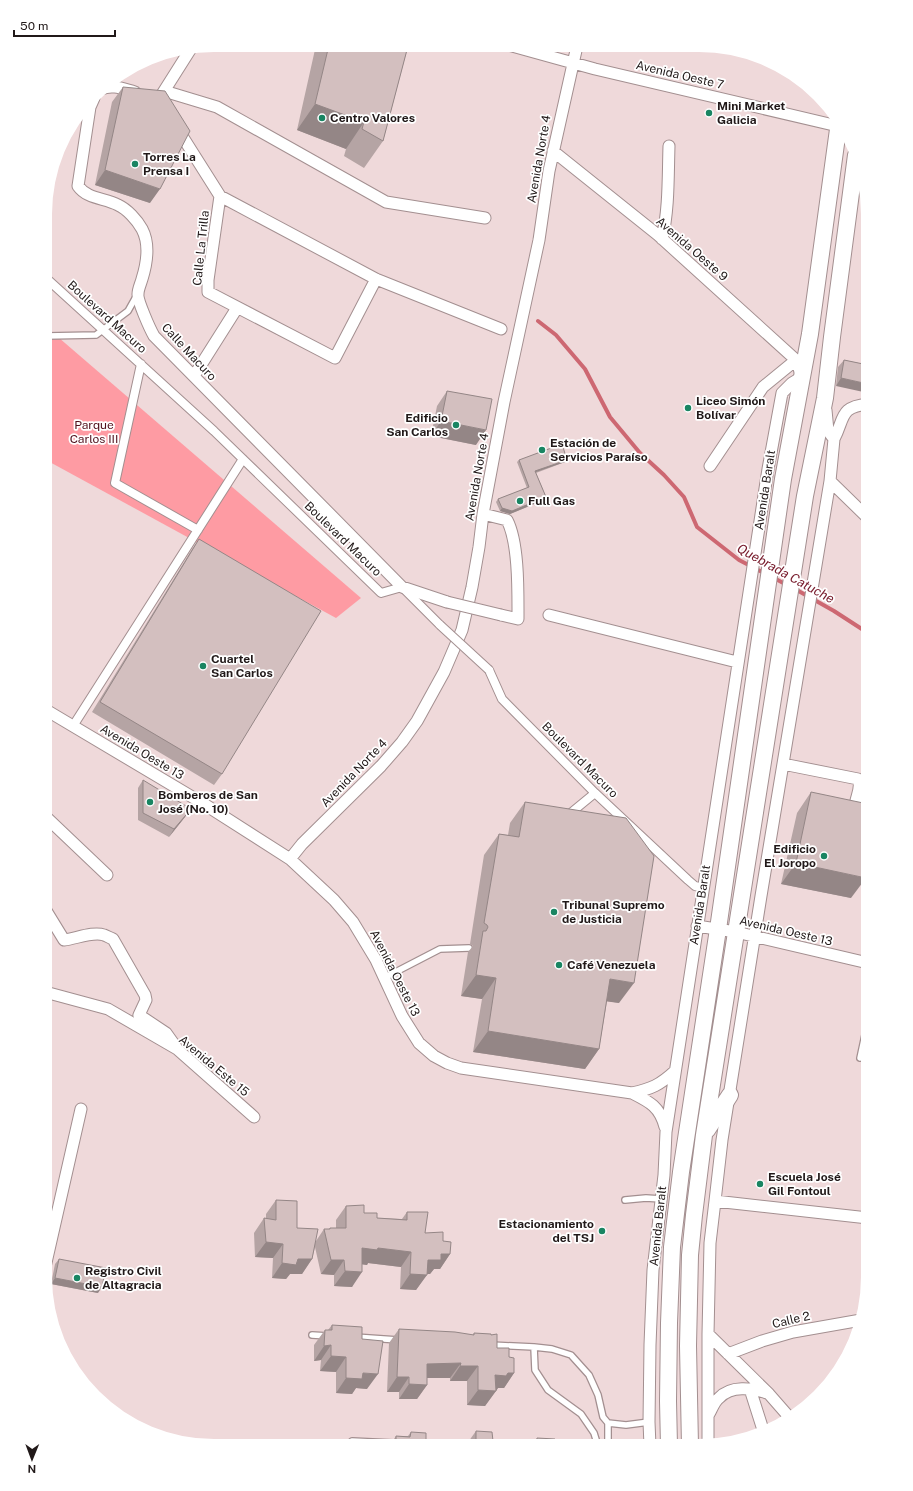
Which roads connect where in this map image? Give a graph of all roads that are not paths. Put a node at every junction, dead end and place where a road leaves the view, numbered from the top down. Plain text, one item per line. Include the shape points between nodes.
1 (534, 52) edge
2 (576, 52) edge
3 (187, 54) edge
4 (573, 63) junction
5 (113, 87) edge
6 (155, 96) junction
7 (90, 110) edge
8 (834, 124) edge
9 (839, 133) edge
10 (669, 146) dead end
11 (553, 151) junction
12 (854, 169) edge
13 (220, 196) junction
14 (485, 218) dead end
15 (662, 239) junction
16 (376, 279) junction
17 (52, 283) edge
18 (137, 294) junction
19 (237, 308) junction
20 (501, 329) dead end
21 (103, 330) junction
22 (52, 336) edge
23 (796, 360) junction
24 (141, 364) junction
25 (194, 376) junction
26 (802, 377) junction
27 (825, 398) junction
28 (861, 405) edge
29 (834, 439) junction
30 (243, 459) junction
31 (710, 466) dead end
32 (830, 481) junction
33 (861, 511) edge
34 (483, 514) junction
35 (198, 530) junction
36 (402, 587) junction
37 (549, 615) dead end
38 (737, 662) junction
39 (52, 714) edge
40 (73, 726) junction
41 (783, 764) junction
42 (595, 793) junction
43 (861, 817) edge
44 (561, 821) edge
45 (52, 822) edge
46 (290, 859) junction
47 (108, 875) dead end
48 (703, 888) junction
49 (52, 919) edge
50 (697, 926) junction
51 (718, 929) junction
52 (736, 932) junction
53 (755, 937) junction
54 (469, 948) dead end
55 (861, 961) edge
56 (384, 978) junction
57 (52, 994) edge
58 (177, 1049) junction
59 (861, 1053) edge
60 (860, 1058) dead end
61 (675, 1071) junction
62 (632, 1093) junction
63 (730, 1095) junction
64 (81, 1109) dead end
65 (254, 1117) dead end
66 (666, 1132) junction
67 (704, 1135) junction
68 (661, 1199) junction
69 (625, 1200) dead end
70 (715, 1201) junction
71 (52, 1212) edge
72 (861, 1217) edge
73 (854, 1321) edge
74 (708, 1334) junction
75 (312, 1335) dead end
76 (336, 1336) edge
77 (352, 1337) edge
78 (408, 1340) edge
79 (487, 1344) edge
80 (534, 1347) junction
81 (728, 1354) junction
82 (750, 1389) junction
83 (770, 1394) junction
84 (786, 1414) edge
85 (709, 1415) junction
86 (649, 1422) junction
87 (608, 1423) junction
88 (762, 1427) edge
89 (596, 1439) edge
90 (609, 1439) edge
91 (650, 1439) edge
92 (669, 1439) edge
93 (690, 1439) edge
94 (708, 1439) edge

1 - 4 street, Avenida Oeste 7
2 - 4 street, Avenida Norte 4
3 - 6 street
4 - 8 street, Avenida Oeste 7
4 - 11 street, Avenida Norte 4
5 - 6 street
6 - 13 street, Calle La Trilla
6 - 14 street via 217,107 386,202
7 - 18 street via 78,186 88,195 120,205 142,229 148,243 146,268
9 - 26 main road, Avenida Baralt
10 - 15 street via 668,186
11 - 15 street, Avenida Oeste 9
11 - 34 street, Avenida Norte 4 via 539,240
12 - 27 main road
13 - 16 street
13 - 19 street, Calle La Trilla via 208,292
15 - 23 street, Avenida Oeste 9
16 - 19 street, Calle La Trilla via 335,358
16 - 20 street
17 - 21 street, Boulevard Macuro
18 - 21 lane via 128,311
18 - 25 street, Calle Macuro via 146,323 154,336
19 - 25 street
21 - 22 lane via 96,335
21 - 24 street, Boulevard Macuro
23 - 26 street, Avenida Oeste 9
23 - 31 street via 763,387
24 - 30 street, Boulevard Macuro
24 - 35 street via 115,483
25 - 36 street, Calle Macuro
26 - 38 street, Avenida Baralt via 782,393
26 - 51 main road, Avenida Baralt via 783,479
27 - 29 street via 828,431
27 - 52 main road via 806,496
28 - 29 street via 846,411
29 - 32 street
30 - 35 street
30 - 36 street, Boulevard Macuro via 382,593
32 - 33 street
32 - 41 street
34 - 36 street, bridge via 507,520 512,529 518,581 518,619 447,602
34 - 46 street, Avenida Norte 4 via 465,620 444,672 429,700 417,721 391,754
35 - 40 street
36 - 42 street, Boulevard Macuro, bridge via 489,670 502,699
37 - 38 street
38 - 48 street, Avenida Baralt
39 - 40 street, Avenida Oeste 13
40 - 46 street, Avenida Oeste 13
41 - 43 street via 858,779 860,783 855,808 857,815
41 - 53 street
42 - 44 street
42 - 48 street, Boulevard Macuro via 688,880
45 - 47 street
46 - 56 street, Avenida Oeste 13 via 334,900 353,922
48 - 50 street, Avenida Baralt
49 - 58 street via 64,940 104,934 113,939 145,995 146,1000 139,1015 166,1033
50 - 51 street, Avenida Oeste 13
50 - 61 street, Avenida Baralt
51 - 52 street, Avenida Oeste 13
51 - 92 main road, Avenida Baralt via 689,1112 672,1247 668,1346
52 - 53 street, Avenida Oeste 13
52 - 67 main road
53 - 55 street, Avenida Oeste 13
53 - 63 street
54 - 56 lane via 440,949
56 - 62 street, Avenida Oeste 13 via 415,1037 434,1056 448,1063 461,1068
57 - 58 street, Avenida Este 15 via 108,1009
58 - 65 street, Avenida Este 15
59 - 60 lane
61 - 62 street, Avenida Oeste 13 via 661,1084
61 - 66 street, Avenida Baralt
62 - 66 street, Avenida Oeste 13 via 656,1107
63 - 67 main road
63 - 70 street
64 - 71 street
66 - 68 street, Avenida Baralt
67 - 93 main road via 690,1255
68 - 69 lane
68 - 86 street, Avenida Baralt via 653,1270
70 - 72 street
70 - 74 street via 710,1243
73 - 81 street, Calle 2 via 793,1332
74 - 81 street
74 - 85 street
75 - 76 lane
77 - 78 lane
79 - 80 lane
80 - 87 lane via 571,1355 589,1375 598,1395 603,1417
80 - 89 lane via 535,1370 548,1390 580,1414
81 - 83 street
82 - 83 street
82 - 85 street via 724,1393 717,1399
82 - 88 street
83 - 84 street
85 - 94 street
86 - 87 lane via 626,1425
86 - 91 street, Avenida Baralt
87 - 90 lane

